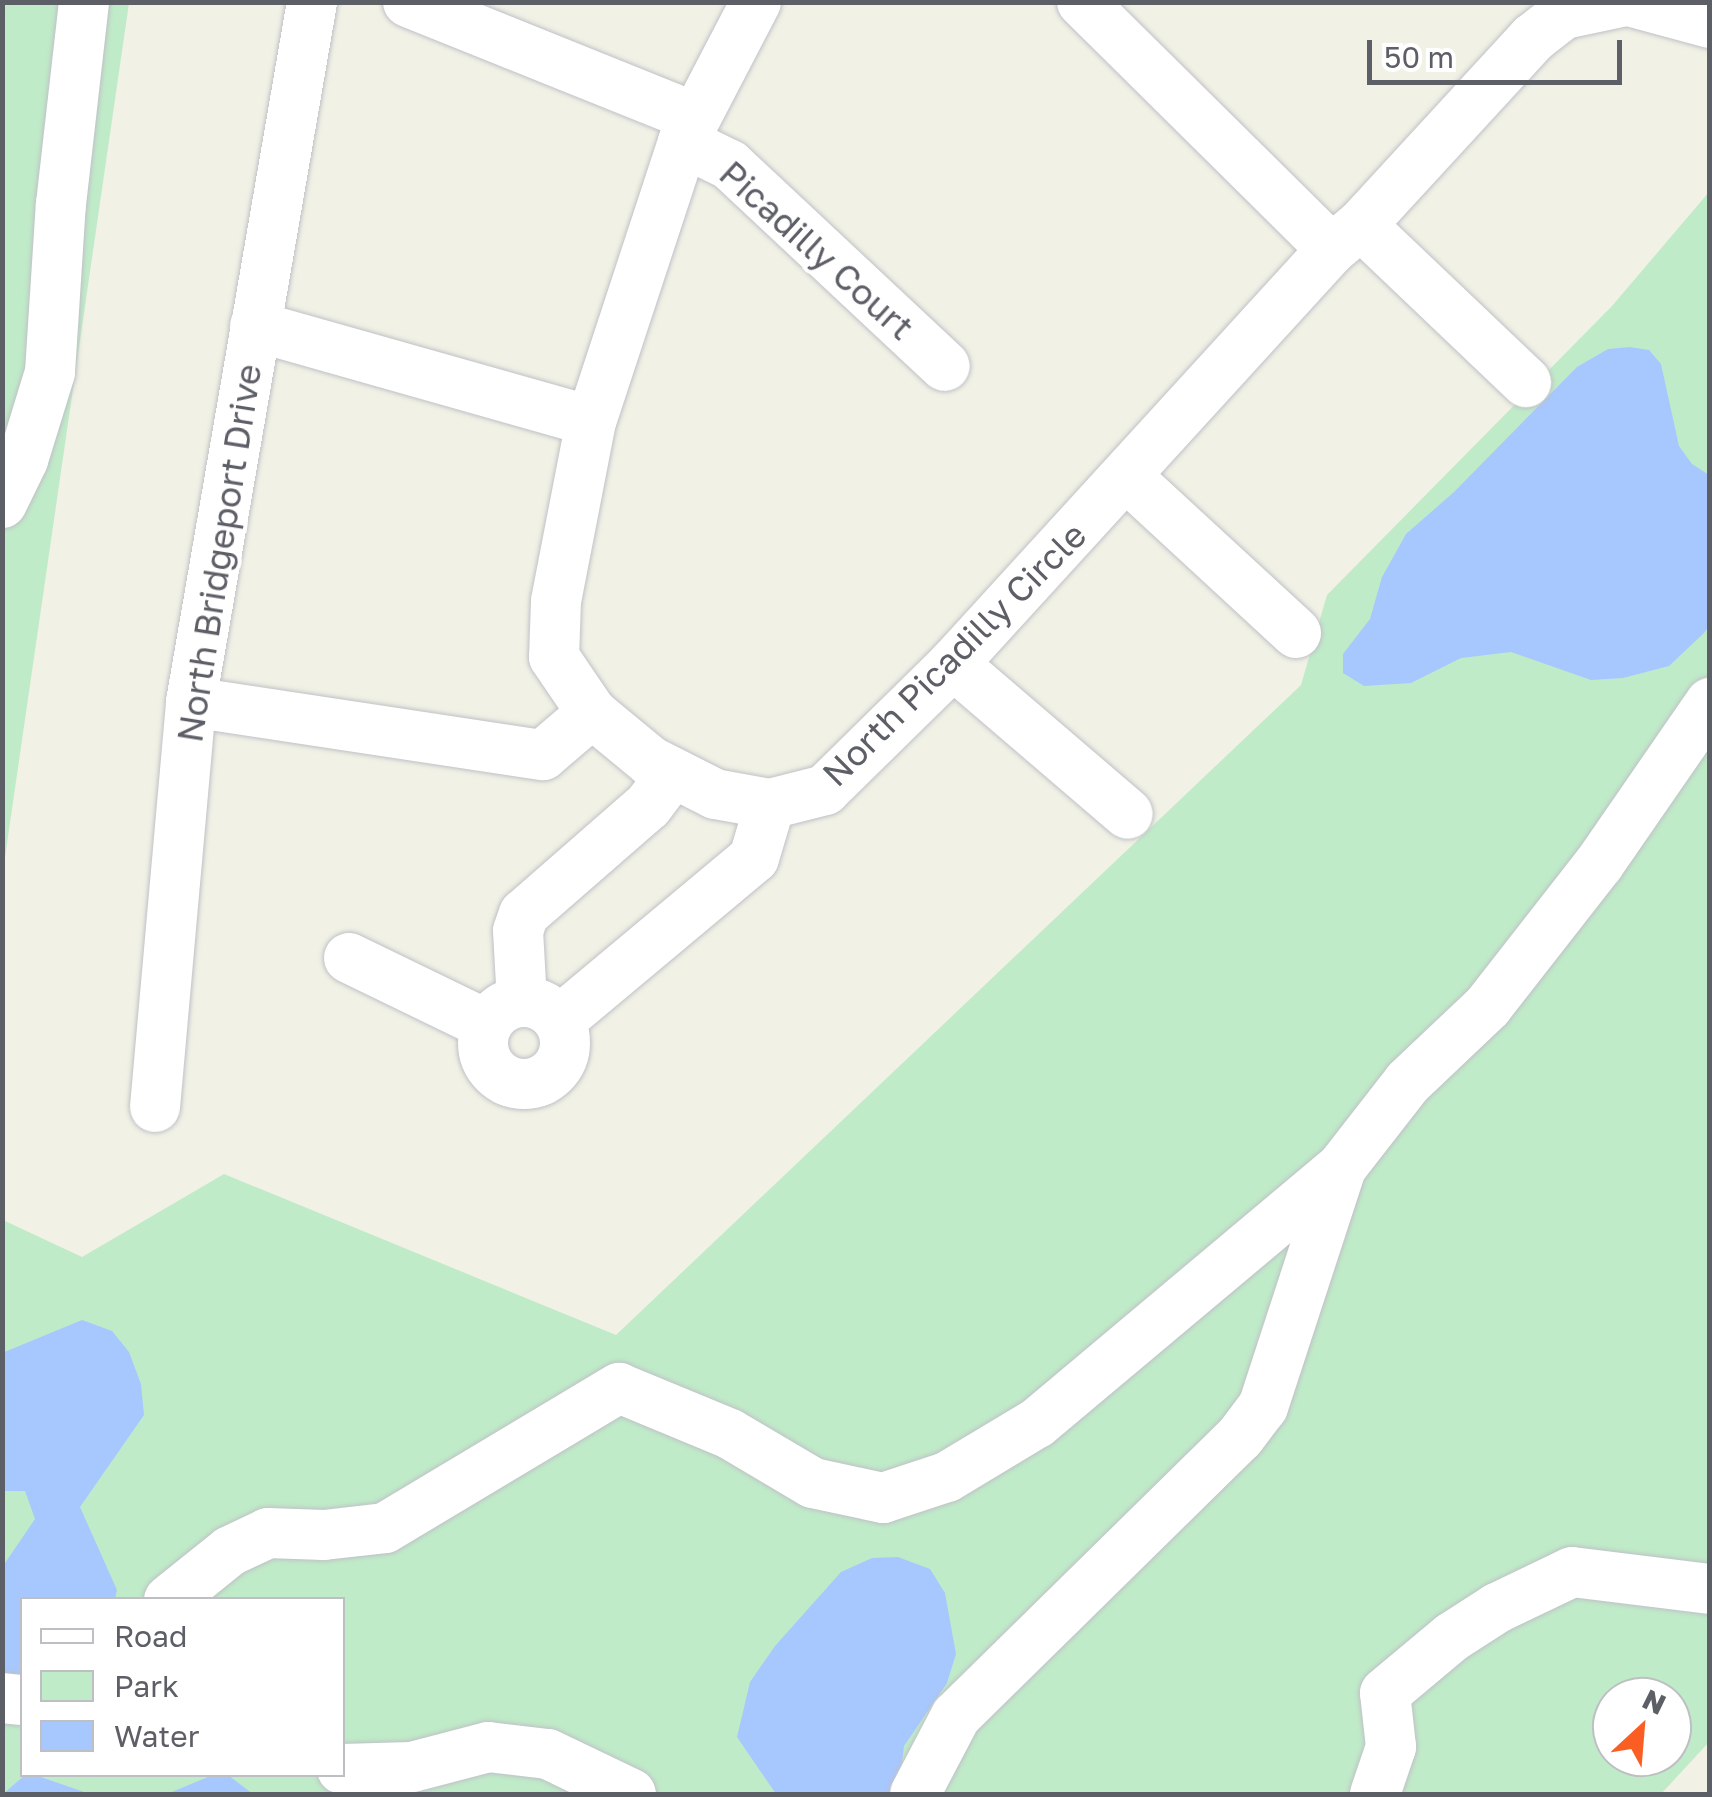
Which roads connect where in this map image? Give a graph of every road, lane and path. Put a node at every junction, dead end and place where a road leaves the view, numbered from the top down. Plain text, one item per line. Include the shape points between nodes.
1 (84, 2) edge
2 (312, 2) edge
3 (408, 2) edge
4 (756, 2) edge
5 (1621, 2) edge
6 (1632, 2) edge
7 (1082, 3) edge
8 (1710, 22) edge
9 (688, 129) junction
10 (1346, 237) junction
11 (255, 326) junction
12 (945, 366) dead end
13 (1526, 382) dead end
14 (591, 421) junction
15 (1126, 477) junction
16 (2, 503) edge
17 (1296, 633) dead end
18 (952, 664) junction
19 (190, 702) junction
20 (1710, 703) edge
21 (592, 713) junction
22 (671, 775) junction
23 (770, 804) junction
24 (1128, 814) dead end
25 (349, 958) dead end
26 (523, 1016) junction
27 (155, 1107) dead end
28 (1341, 1168) junction
29 (1710, 1589) edge
30 (173, 1597) edge
31 (345, 1770) edge
32 (631, 1794) edge
33 (915, 1794) edge
34 (1375, 1794) edge

1 - 16 street via 50,372
2 - 11 street, North Bridgeport Drive
3 - 9 street, Picadilly Court
4 - 9 street, North Picadilly Circle
5 - 10 street, North Picadilly Circle via 1564,14 1533,38
6 - 8 street
7 - 10 street
9 - 12 street, Picadilly Court
9 - 14 street, North Picadilly Circle
10 - 13 street
10 - 15 street, North Picadilly Circle
11 - 14 street
11 - 19 street, North Bridgeport Drive
14 - 21 street, North Picadilly Circle via 556,601 554,657
15 - 17 street
15 - 18 street, North Picadilly Circle
18 - 23 street, North Picadilly Circle via 825,790
18 - 24 street
19 - 21 street via 542,754
19 - 27 street, North Bridgeport Drive
20 - 28 street via 1599,864 1488,1006 1408,1082
21 - 22 street, North Picadilly Circle
22 - 23 street, North Picadilly Circle via 714,794
22 - 26 street via 648,806 524,914 518,931
23 - 26 street via 754,858
25 - 26 street
28 - 30 street via 1037,1423 947,1477 883,1498 813,1483 730,1434 619,1388 386,1528 268,1534 230,1552
28 - 33 street via 1263,1407 956,1716
29 - 34 street via 1572,1572 1497,1608 1385,1693 1391,1747
31 - 32 street via 412,1767 488,1747 548,1754

